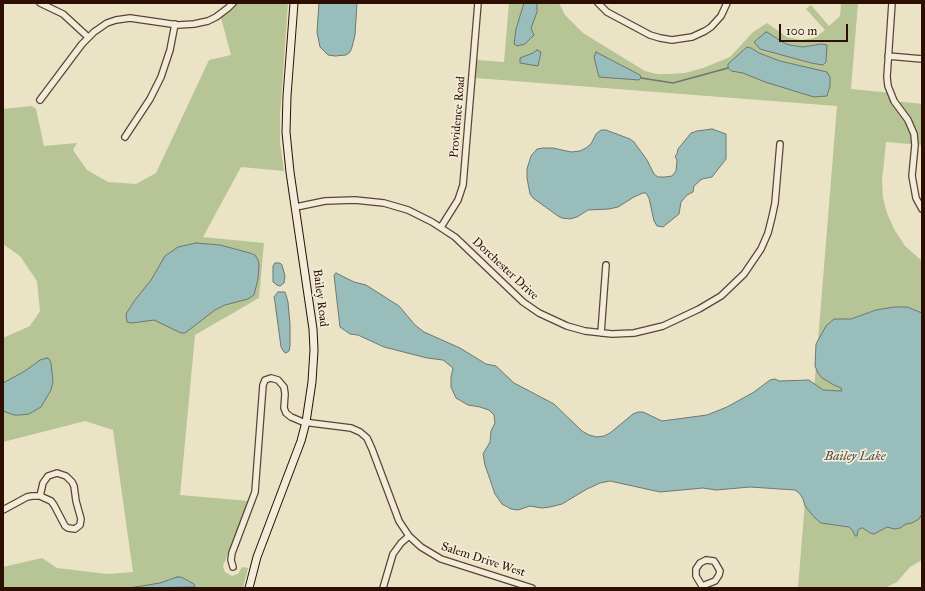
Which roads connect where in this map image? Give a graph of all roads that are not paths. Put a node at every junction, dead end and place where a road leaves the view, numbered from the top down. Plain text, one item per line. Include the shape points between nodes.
1 (40, 3) edge
2 (233, 3) edge
3 (294, 3) edge
4 (478, 3) edge
5 (598, 3) edge
6 (727, 3) edge
7 (892, 3) edge
8 (174, 24) junction
9 (88, 37) junction
10 (888, 56) junction
11 (922, 59) edge
12 (40, 100) dead end
13 (125, 137) dead end
14 (780, 144) dead end
15 (296, 207) junction
16 (922, 209) edge
17 (441, 227) junction
18 (606, 265) dead end
19 (601, 333) junction
20 (306, 422) junction
21 (40, 496) junction
22 (3, 510) edge
23 (409, 536) junction
24 (233, 567) dead end
25 (703, 587) edge
26 (249, 588) edge
27 (383, 588) edge
28 (532, 588) edge
29 (696, 588) edge

1 - 9 street via 63,14
2 - 8 street via 220,15 208,21
3 - 15 main road, Bailey Road via 286,127
4 - 17 street, Providence Road via 463,185 458,200
5 - 6 street via 607,12 650,35 672,40 692,37 705,31 721,16
7 - 10 street
8 - 9 street via 133,18 121,19 102,25
8 - 13 street via 170,50 161,77
9 - 12 street
10 - 11 street
10 - 16 street via 887,77 891,93 914,134 912,176 915,193
14 - 19 street, Dorchester Drive via 775,203 768,233 761,249 744,274 714,301 672,322 634,333
15 - 17 street, Dorchester Drive via 336,200 371,201 408,210
15 - 20 main road, Bailey Road via 314,341 312,382
17 - 19 street, Dorchester Drive via 463,244 532,309 567,326
18 - 19 street
20 - 23 street, Salem Drive West via 346,427 356,430 366,438 399,521
20 - 24 street, Salem Drive West via 286,413 284,387 278,380 270,378 265,381 255,489 232,553
20 - 26 main road, Bailey Road via 298,452 258,557
21 - 21 street via 51,501 65,526 75,529 80,525 74,486 66,476 57,473 48,476 43,483
21 - 22 street via 27,497
23 - 27 street via 393,554
23 - 28 street, Salem Drive West via 440,559
25 - 25 street via 718,578 720,571 714,561 706,560 697,565 696,576
25 - 29 street

